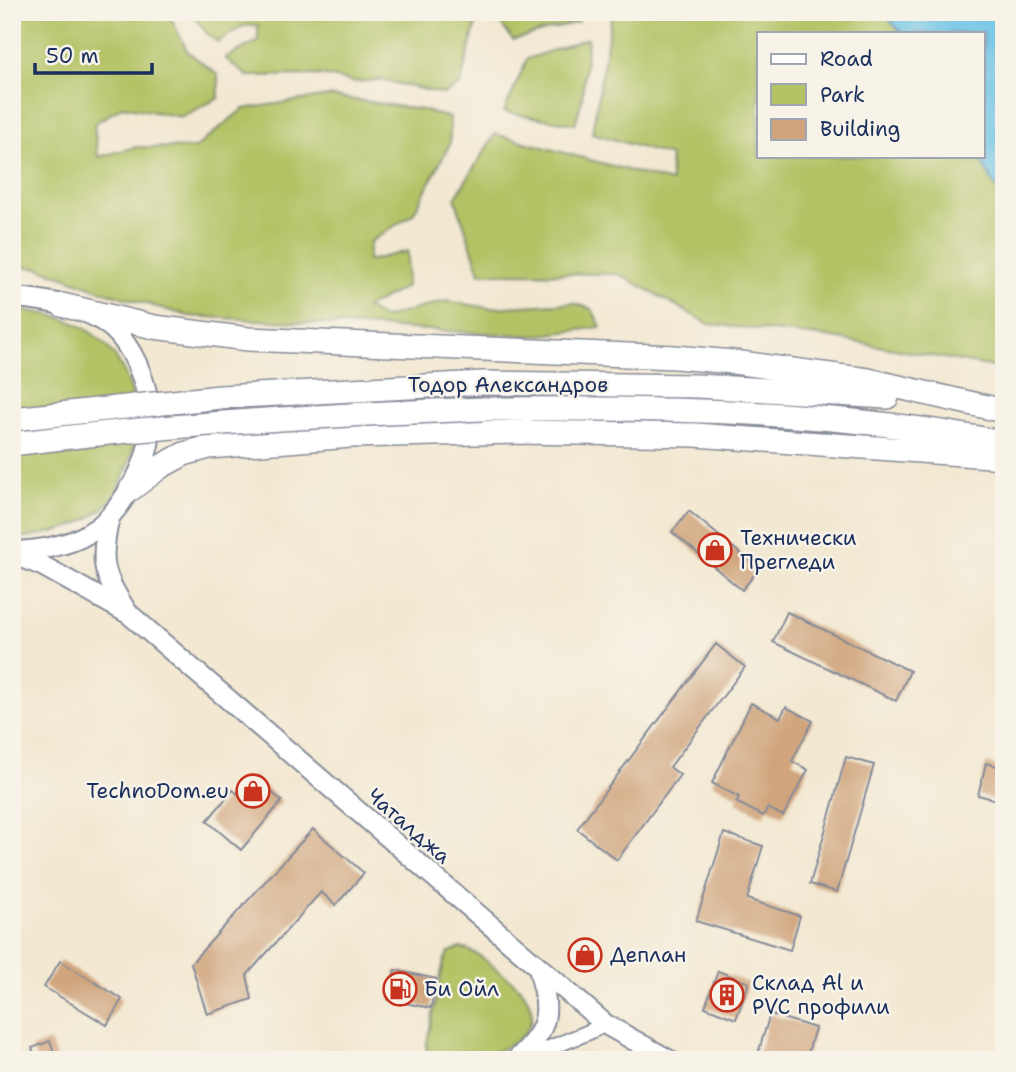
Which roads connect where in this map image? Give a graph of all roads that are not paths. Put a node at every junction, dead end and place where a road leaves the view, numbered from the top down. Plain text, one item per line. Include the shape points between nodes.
1 (12, 297) edge
2 (62, 305) junction
3 (1004, 411) edge
4 (1004, 416) edge
5 (12, 419) edge
6 (1004, 443) edge
7 (12, 444) edge
8 (1004, 457) edge
9 (131, 489) junction
10 (110, 516) junction
11 (12, 553) edge
12 (129, 614) junction
13 (538, 966) junction
14 (605, 1024) junction
15 (518, 1060) edge
16 (669, 1060) edge

1 - 2 main road
2 - 3 highway via 165,329 248,340 733,362 868,380
2 - 9 main road via 112,329 131,351 145,383 151,415 149,446
4 - 5 highway, Тодор Александров, bridge via 880,396 697,386 483,383 220,397
6 - 7 highway, Тодор Александров, bridge via 870,422 697,411 483,409 227,421
8 - 9 highway via 695,435 519,432 351,436 209,447 184,454
9 - 10 main road
10 - 11 main road via 72,542
10 - 12 main road, Чаталджа via 104,565 107,579
11 - 12 main road, Чаталджа
12 - 13 main road, Чаталджа
13 - 14 main road, Чаталджа
13 - 15 main road via 546,1017 537,1039
14 - 15 street
14 - 16 main road, Чаталджа

